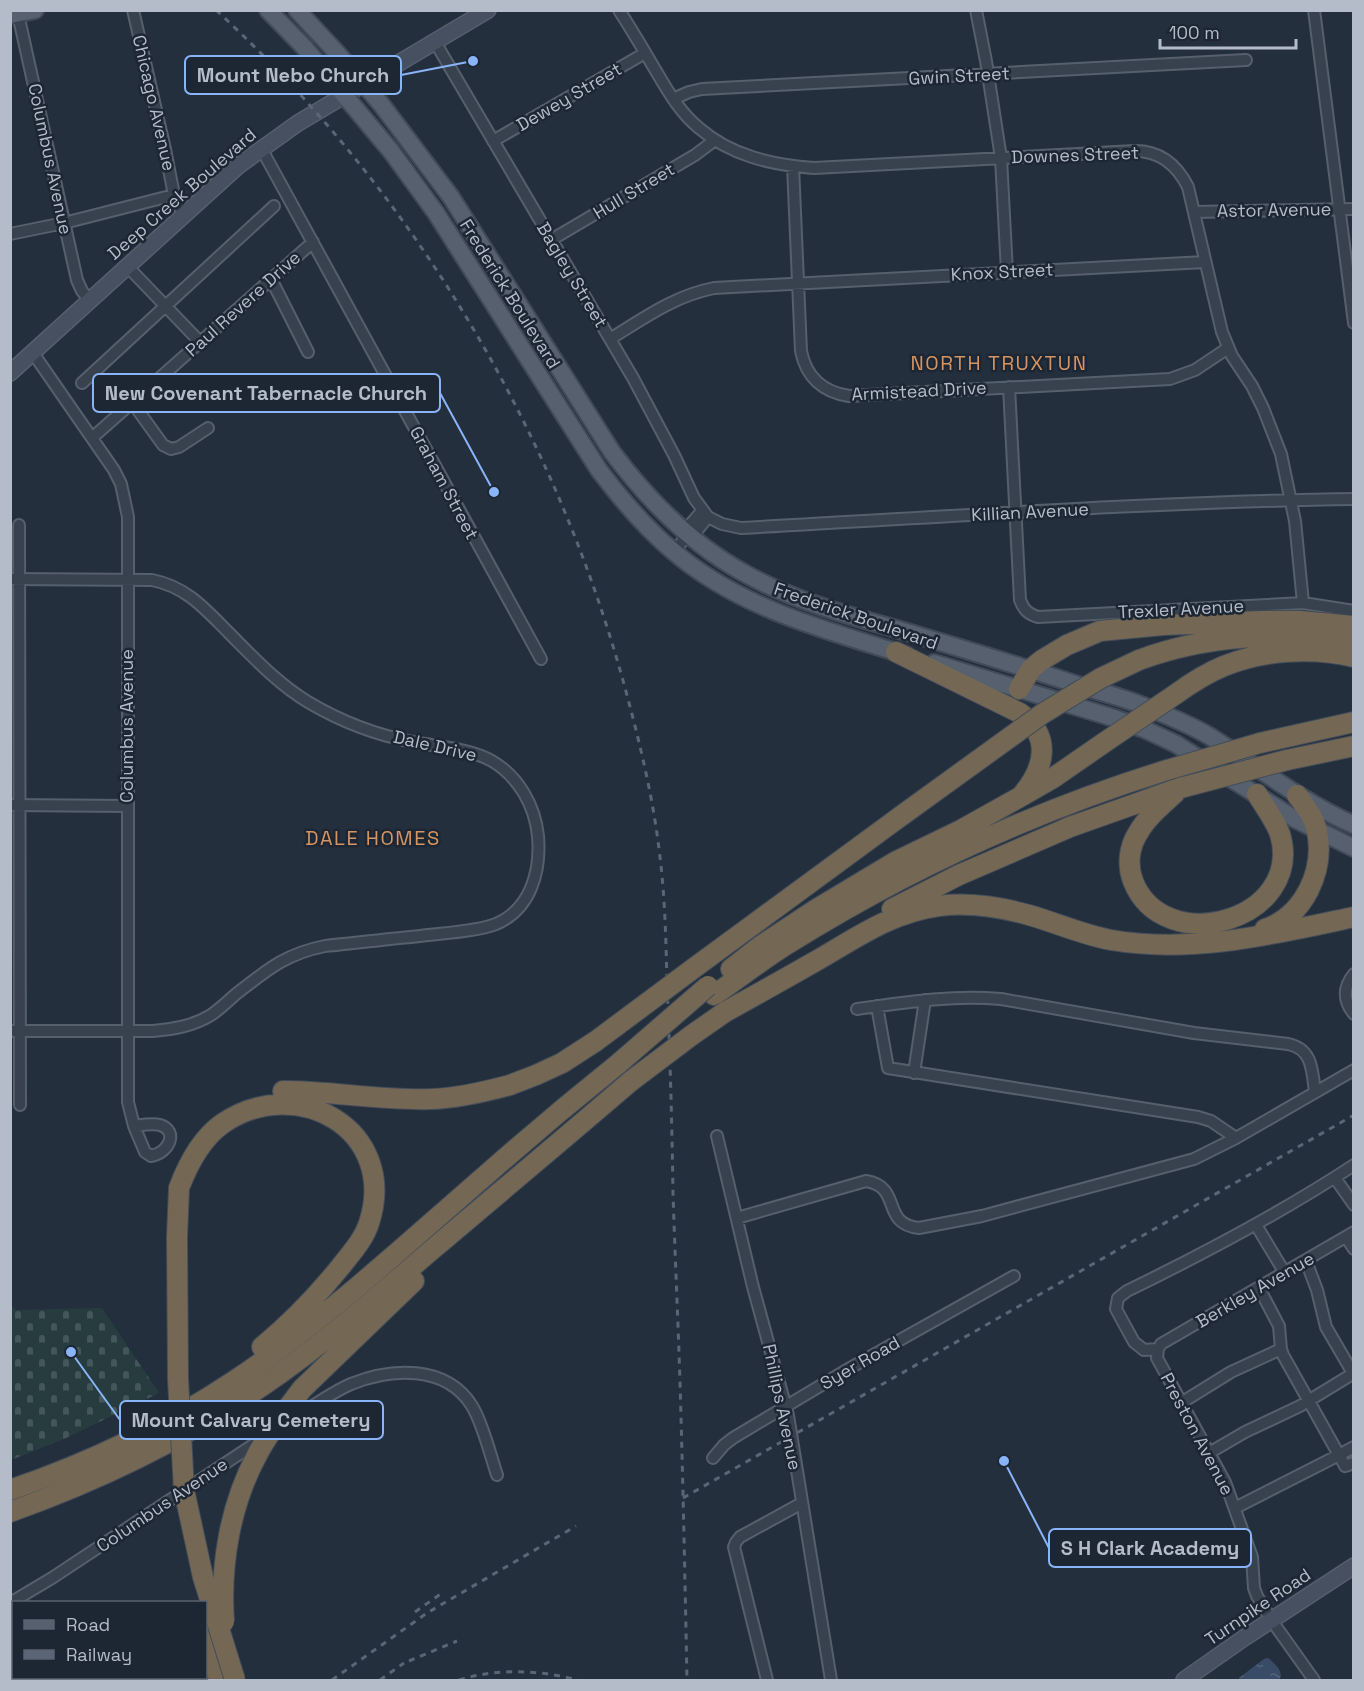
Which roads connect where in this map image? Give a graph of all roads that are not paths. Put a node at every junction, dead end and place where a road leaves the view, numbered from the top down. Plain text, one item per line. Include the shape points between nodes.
1 (36, 10) edge
2 (133, 10) edge
3 (268, 10) edge
4 (297, 10) edge
5 (488, 10) edge
6 (620, 10) edge
7 (976, 10) edge
8 (1314, 10) edge
9 (14, 15) edge
10 (435, 42) junction
11 (645, 53) junction
12 (1246, 60) dead end
13 (988, 74) junction
14 (364, 84) junction
15 (345, 95) junction
16 (673, 99) junction
17 (715, 140) junction
18 (493, 141) junction
19 (261, 148) junction
20 (1001, 158) junction
21 (793, 166) junction
22 (174, 195) junction
23 (274, 206) dead end
24 (1339, 209) junction
25 (1353, 209) edge
26 (1194, 212) junction
27 (184, 215) junction
28 (64, 223) junction
29 (10, 234) edge
30 (551, 240) junction
31 (313, 242) junction
32 (1205, 262) junction
33 (128, 267) junction
34 (1007, 272) junction
35 (271, 279) junction
36 (798, 284) junction
37 (90, 302) junction
38 (166, 306) junction
39 (1353, 323) edge
40 (610, 339) junction
41 (200, 342) junction
42 (1228, 348) junction
43 (33, 352) junction
44 (308, 352) dead end
45 (10, 373) edge
46 (82, 383) dead end
47 (1009, 387) junction
48 (132, 402) junction
49 (208, 428) dead end
50 (92, 438) junction
51 (1353, 499) edge
52 (1291, 500) junction
53 (1016, 513) junction
54 (705, 514) junction
55 (19, 525) dead end
56 (688, 534) junction
57 (674, 552) junction
58 (15, 579) edge
59 (127, 580) junction
60 (1303, 603) junction
61 (1353, 611) edge
62 (1353, 626) edge
63 (1353, 639) edge
64 (896, 652) junction
65 (1353, 657) edge
66 (541, 659) dead end
67 (1031, 669) junction
68 (1019, 689) junction
69 (1353, 722) edge
70 (1353, 746) edge
71 (1180, 788) junction
72 (1257, 795) junction
73 (1297, 795) junction
74 (1020, 797) junction
75 (15, 805) edge
76 (127, 806) junction
77 (1353, 825) edge
78 (1317, 832) junction
79 (1353, 848) edge
80 (1353, 917) edge
81 (1225, 942) junction
82 (1353, 974) edge
83 (711, 991) junction
84 (925, 1000) junction
85 (877, 1006) junction
86 (857, 1009) dead end
87 (725, 1012) junction
88 (1353, 1014) edge
89 (15, 1031) edge
90 (128, 1031) junction
91 (1353, 1070) edge
92 (914, 1073) junction
93 (631, 1081) junction
94 (1316, 1092) junction
95 (20, 1105) dead end
96 (134, 1126) dead end
97 (717, 1136) dead end
98 (1236, 1138) junction
99 (1353, 1166) edge
100 (1335, 1178) junction
101 (175, 1186) junction
102 (1353, 1205) edge
103 (737, 1218) junction
104 (1256, 1225) junction
105 (1350, 1234) edge
106 (1353, 1249) edge
107 (1306, 1261) junction
108 (1285, 1273) junction
109 (1014, 1276) dead end
110 (1259, 1288) junction
111 (1158, 1349) junction
112 (1281, 1349) junction
113 (1353, 1374) edge
114 (200, 1402) junction
115 (1308, 1402) junction
116 (1181, 1403) junction
117 (786, 1407) junction
118 (1353, 1447) edge
119 (1209, 1453) junction
120 (1339, 1455) junction
121 (713, 1458) dead end
122 (1353, 1463) edge
123 (497, 1475) dead end
124 (10, 1490) edge
125 (802, 1503) junction
126 (1235, 1508) junction
127 (10, 1512) edge
128 (1353, 1566) edge
129 (13, 1601) edge
130 (200, 1601) edge
131 (1272, 1621) junction
132 (207, 1630) edge
133 (219, 1680) edge
134 (235, 1680) edge
135 (767, 1680) edge
136 (831, 1680) edge
137 (1184, 1680) edge
138 (1314, 1680) edge

1 - 9 main road
2 - 22 street, Chicago Avenue
3 - 15 main road, Frederick Boulevard
4 - 14 main road, Frederick Boulevard
5 - 10 street, Deep Creek Boulevard
6 - 11 street, Downes Street
7 - 13 street
8 - 24 street
9 - 28 street, Columbus Avenue
10 - 14 street, Deep Creek Boulevard
10 - 18 street, Bagley Street
11 - 16 street, Downes Street
11 - 18 street, Dewey Street
12 - 13 street, Gwin Street
13 - 16 street, Gwin Street via 702,89
13 - 20 street
14 - 15 street, Deep Creek Boulevard
14 - 56 main road, Frederick Boulevard via 451,197 612,452 645,494
15 - 19 street, Deep Creek Boulevard
15 - 57 main road, Frederick Boulevard via 436,213 598,470 641,522
16 - 17 street, Downes Street via 698,128
17 - 21 street, Downes Street via 759,160
17 - 30 street, Hull Street
18 - 30 street, Bagley Street
19 - 27 street, Deep Creek Boulevard
19 - 31 street, Graham Street
20 - 21 street, Downes Street
20 - 26 street, Downes Street via 1152,153 1169,161 1183,177
20 - 34 street
21 - 36 street, Armistead Drive
22 - 27 street, Chicago Avenue
22 - 28 street
23 - 38 street
24 - 25 street, Astor Avenue
24 - 26 street, Astor Avenue
24 - 39 street
26 - 32 street, Downes Street
27 - 33 street, Deep Creek Boulevard
28 - 29 street
28 - 37 street, Columbus Avenue via 77,280
30 - 40 street, Bagley Street
31 - 35 street, Paul Revere Drive
31 - 66 street, Graham Street
32 - 34 street, Knox Street
32 - 42 street, Downes Street via 1216,315
33 - 37 street, Deep Creek Boulevard
33 - 38 street
34 - 36 street, Knox Street
35 - 41 street, Paul Revere Drive
35 - 44 street
36 - 40 street via 695,292
36 - 47 street, Armistead Drive via 803,361 815,380 830,391 849,396
37 - 43 street, Deep Creek Boulevard
38 - 41 street
38 - 46 street
40 - 54 street, Bagley Street
41 - 48 street, Paul Revere Drive
42 - 47 street, Armistead Drive via 1195,370 1170,379
42 - 52 street, Downes Street via 1273,431
43 - 45 street, Deep Creek Boulevard
43 - 50 street, Columbus Avenue
47 - 53 street
48 - 49 street via 163,445 171,449
48 - 50 street, Paul Revere Drive
50 - 59 street, Columbus Avenue via 114,470 125,501
51 - 52 street, Killian Avenue
52 - 53 street, Killian Avenue
52 - 60 street, Downes Street
53 - 54 street, Killian Avenue via 741,528 722,524
53 - 60 street, Trexler Avenue via 1020,595 1022,606 1032,615
54 - 56 street via 694,534
55 - 58 street
56 - 57 street
56 - 67 main road, Frederick Boulevard via 724,561 778,590 857,618
57 - 64 main road, Frederick Boulevard via 708,577 773,611
58 - 59 street, Dale Drive
58 - 75 street
59 - 76 street, Columbus Avenue
59 - 90 street, Dale Drive via 152,580 185,592 276,679 335,717 410,742 467,752 492,761 511,776 528,800 539,846 530,892 517,910 495,924 308,950 272,966 197,1022 173,1029
60 - 61 street, Trexler Avenue
62 - 67 highway via 1261,621 1100,631 1054,651
63 - 101 highway, bridge via 1258,636 1215,640 1139,660 1042,714 562,1063 510,1085 434,1099 266,1093 223,1111 202,1128 179,1162
64 - 68 main road, Frederick Boulevard
64 - 74 highway via 1020,714 1033,725 1041,741 1041,760 1033,781
65 - 74 highway, bridge via 1305,651 1267,654 1219,668
67 - 68 highway
67 - 73 main road, Frederick Boulevard via 1134,702 1187,724
68 - 72 main road, Frederick Boulevard via 1144,729 1176,744
69 - 83 highway, bridge via 1167,770 1019,824 848,908
70 - 71 highway, bridge
71 - 72 highway via 1139,830 1130,853 1131,875 1154,909 1176,920 1202,924 1226,921 1248,911 1275,884 1282,859 1281,841 1276,824
71 - 87 highway via 1070,827 959,875 853,930
72 - 78 main road, Frederick Boulevard
73 - 77 main road, Frederick Boulevard
73 - 78 highway
74 - 83 highway via 895,862 825,904 778,934
75 - 76 street
75 - 89 street
76 - 90 street, Columbus Avenue
78 - 79 main road, Frederick Boulevard
78 - 81 highway via 1317,864 1312,883 1292,913 1269,927
80 - 81 highway
81 - 87 highway via 1111,940 1004,909 939,906 880,923
82 - 88 street via 1345,994
83 - 114 highway, bridge via 573,1100 304,1331
84 - 85 street
84 - 92 street
84 - 94 street via 1000,999 1194,1033 1295,1045 1310,1060
85 - 86 street
85 - 92 street via 888,1068
87 - 93 highway, bridge
89 - 90 street, Dale Drive
89 - 95 street
90 - 96 street, Columbus Avenue via 128,1102
91 - 94 street
92 - 98 street via 1198,1116
93 - 127 highway via 342,1326 264,1385 152,1451 84,1484
93 - 134 highway, bridge via 302,1389 267,1438 251,1467 229,1536 222,1603
94 - 98 street
97 - 103 street, Phillips Avenue
98 - 103 street via 1180,1164 982,1216 919,1228 898,1220 886,1190 866,1181
99 - 100 street
100 - 102 street
100 - 104 street
101 - 114 highway via 199,1148 222,1124 249,1110 279,1104 311,1107 338,1119 358,1140 374,1181 369,1224 355,1249 311,1302
101 - 130 highway via 169,1260 173,1452 181,1515
101 - 134 highway, bridge via 184,1490 203,1577
103 - 117 street, Phillips Avenue
104 - 108 street
104 - 111 street via 1118,1298 1116,1309 1134,1342 1144,1350
105 - 106 street
105 - 107 street, Berkley Avenue
107 - 108 street, Berkley Avenue
107 - 113 street via 1326,1327
108 - 110 street, Berkley Avenue
109 - 117 street, Syer Road
110 - 111 street, Berkley Avenue
110 - 112 street via 1279,1326
111 - 116 street, Preston Avenue via 1157,1358
112 - 115 street
112 - 116 street via 1231,1372
113 - 115 street
114 - 124 highway via 94,1458
115 - 119 street
115 - 120 street
116 - 119 street, Preston Avenue
117 - 121 street, Syer Road via 733,1438
117 - 125 street, Phillips Avenue
118 - 120 street
119 - 126 street, Preston Avenue
120 - 122 street via 1345,1466
120 - 126 street
123 - 129 street, Columbus Avenue via 471,1405 459,1390 436,1377 409,1373 367,1379 335,1392
125 - 135 street via 744,1535 736,1542 734,1551
125 - 136 street, Phillips Avenue
126 - 131 street, Preston Avenue via 1252,1557 1254,1588
128 - 131 street, Turnpike Road
131 - 137 street, Turnpike Road
131 - 138 street, Preston Avenue
132 - 133 highway

